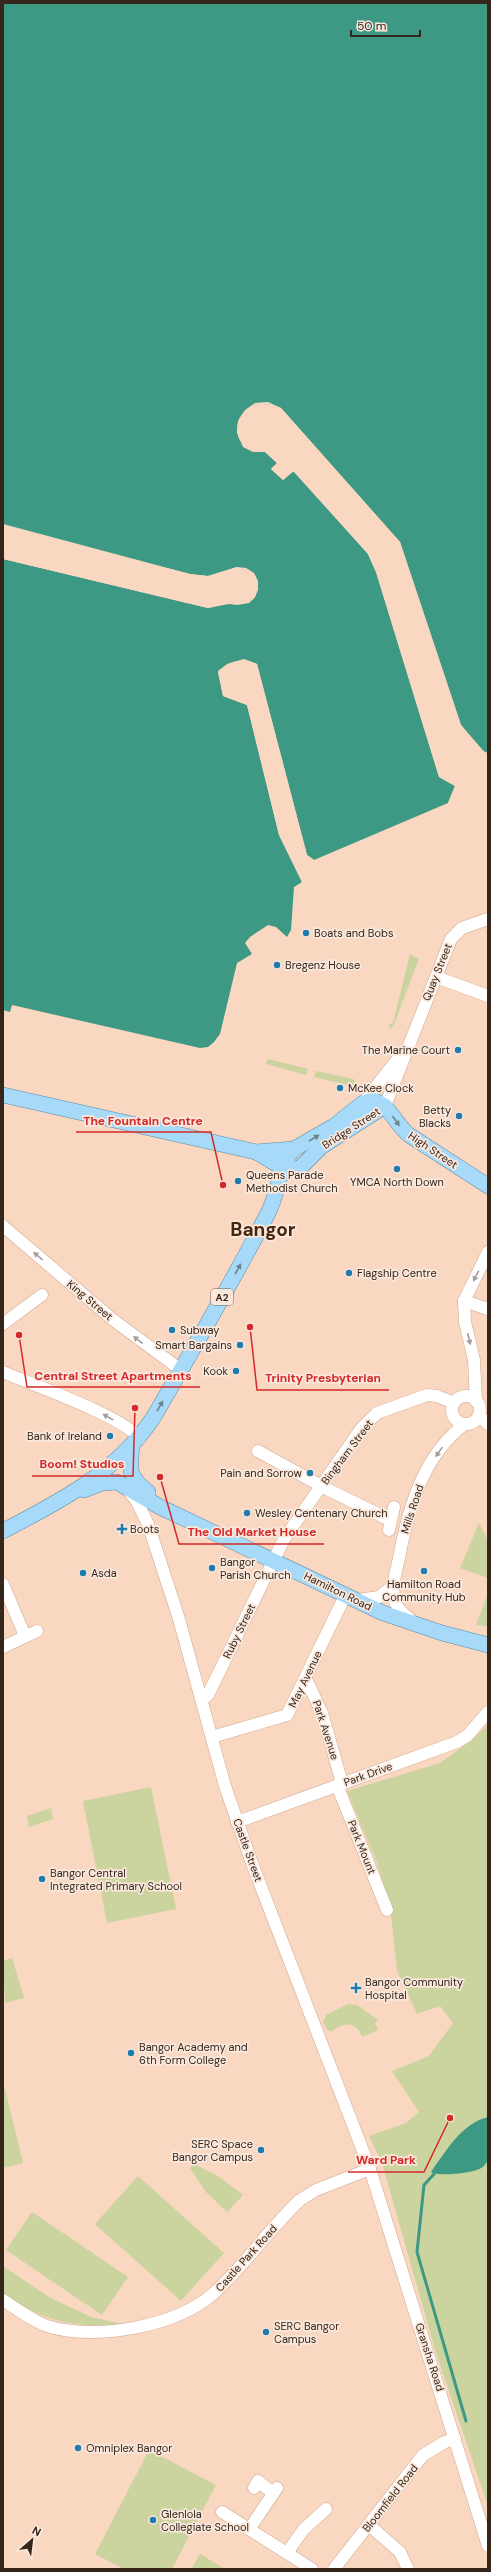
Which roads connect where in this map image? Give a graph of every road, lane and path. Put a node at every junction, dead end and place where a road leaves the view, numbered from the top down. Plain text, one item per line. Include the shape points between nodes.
1 (488, 918) edge
2 (436, 977) junction
3 (488, 996) edge
4 (407, 1046) junction
5 (3, 1095) edge
6 (364, 1103) junction
7 (384, 1106) junction
8 (294, 1149) junction
9 (256, 1152) junction
10 (283, 1168) junction
11 (488, 1186) edge
12 (3, 1226) edge
13 (488, 1252) edge
14 (42, 1295) dead end
15 (464, 1300) junction
16 (488, 1309) edge
17 (3, 1324) edge
18 (181, 1370) junction
19 (3, 1372) edge
20 (476, 1401) junction
21 (454, 1403) junction
22 (479, 1416) junction
23 (465, 1424) junction
24 (488, 1424) edge
25 (135, 1443) junction
26 (258, 1451) dead end
27 (121, 1484) junction
28 (321, 1486) junction
29 (68, 1496) junction
30 (394, 1507) dead end
31 (166, 1509) junction
32 (148, 1524) junction
33 (3, 1531) edge
34 (273, 1559) junction
35 (3, 1584) edge
36 (394, 1585) junction
37 (352, 1597) junction
38 (414, 1623) junction
39 (37, 1631) dead end
40 (25, 1636) junction
41 (488, 1645) edge
42 (3, 1647) edge
43 (306, 1679) junction
44 (202, 1700) junction
45 (488, 1712) edge
46 (212, 1737) junction
47 (340, 1784) junction
48 (237, 1822) junction
49 (387, 1910) dead end
50 (370, 2169) junction
51 (3, 2300) edge
52 (455, 2439) junction
53 (254, 2488) dead end
54 (326, 2509) dead end
55 (222, 2512) dead end
56 (370, 2525) junction
57 (250, 2528) junction
58 (488, 2546) edge
59 (287, 2553) junction
60 (312, 2569) edge
61 (334, 2569) edge
62 (408, 2569) edge

1 - 2 street, Quay Street via 472,923 455,934
2 - 3 street
2 - 4 street, Quay Street
4 - 6 street, Bridge Street
4 - 7 street, Bridge Street
5 - 9 main road
6 - 7 main road via 372,1100
8 -> 6 main road, Bridge Street via 334,1126
7 - 10 main road, Bridge Street via 321,1148 300,1169
7 -> 11 main road, High Street via 409,1135
8 - 9 main road, Bridge Street
8 - 10 main road, A2 via 285,1160
9 - 10 main road
18 -> 10 main road, A2 via 270,1210 278,1191
18 -> 12 street, King Street via 112,1319
13 -> 15 street
14 - 17 street
15 - 16 street
15 -> 20 street via 465,1322 474,1360
25 -> 18 main road, A2
25 -> 19 street via 136,1433 104,1415
20 - 21 street via 464,1396
20 - 22 street
21 - 23 street via 454,1418
21 - 28 street, Bingham Street via 427,1395 378,1413 361,1429
22 - 23 street
22 - 24 street
23 -> 36 street, Mills Road via 446,1443 417,1487 403,1535
25 - 29 main road, A2
25 - 31 main road, Hamilton Road via 130,1466 134,1479
26 - 28 street
27 - 29 main road via 102,1482
27 - 31 main road, Hamilton Road
27 - 32 street, Castle Street via 133,1496
28 - 30 street via 390,1525
28 - 34 street, Bingham Street
29 - 33 main road, A2
31 - 32 street via 151,1515
31 - 34 main road, Hamilton Road
32 - 44 street, Castle Street
34 - 37 main road, Hamilton Road
34 - 44 street, Ruby Street via 208,1695
35 - 40 street
36 - 37 street via 379,1597
36 - 38 street, Mills Road via 394,1598 399,1609
37 - 38 main road, Hamilton Road via 390,1616
37 - 43 street, May Avenue
38 - 41 main road, Hamilton Road
39 - 40 street
40 - 42 street
43 - 46 street, May Avenue via 287,1715
43 - 47 street, Park Avenue via 322,1713
44 - 46 street, Castle Street
45 - 47 street, Park Drive via 467,1736 457,1742
46 - 48 street, Castle Street
47 - 48 street, Park Drive
47 - 49 street, Park Mount
48 - 50 street, Castle Street
50 - 51 street, Castle Park Road via 316,2190 300,2200 213,2294 175,2315 129,2329 90,2334 46,2326
50 - 52 street, Gransha Road
52 - 56 street, Bloomfield Road via 445,2442 423,2456
52 - 58 street, Gransha Road
53 - 57 street via 258,2481 275,2491
54 - 59 street via 303,2530
55 - 57 street
56 - 61 street, Bloomfield Road
56 - 62 street via 400,2552
57 - 59 street
59 - 60 street

